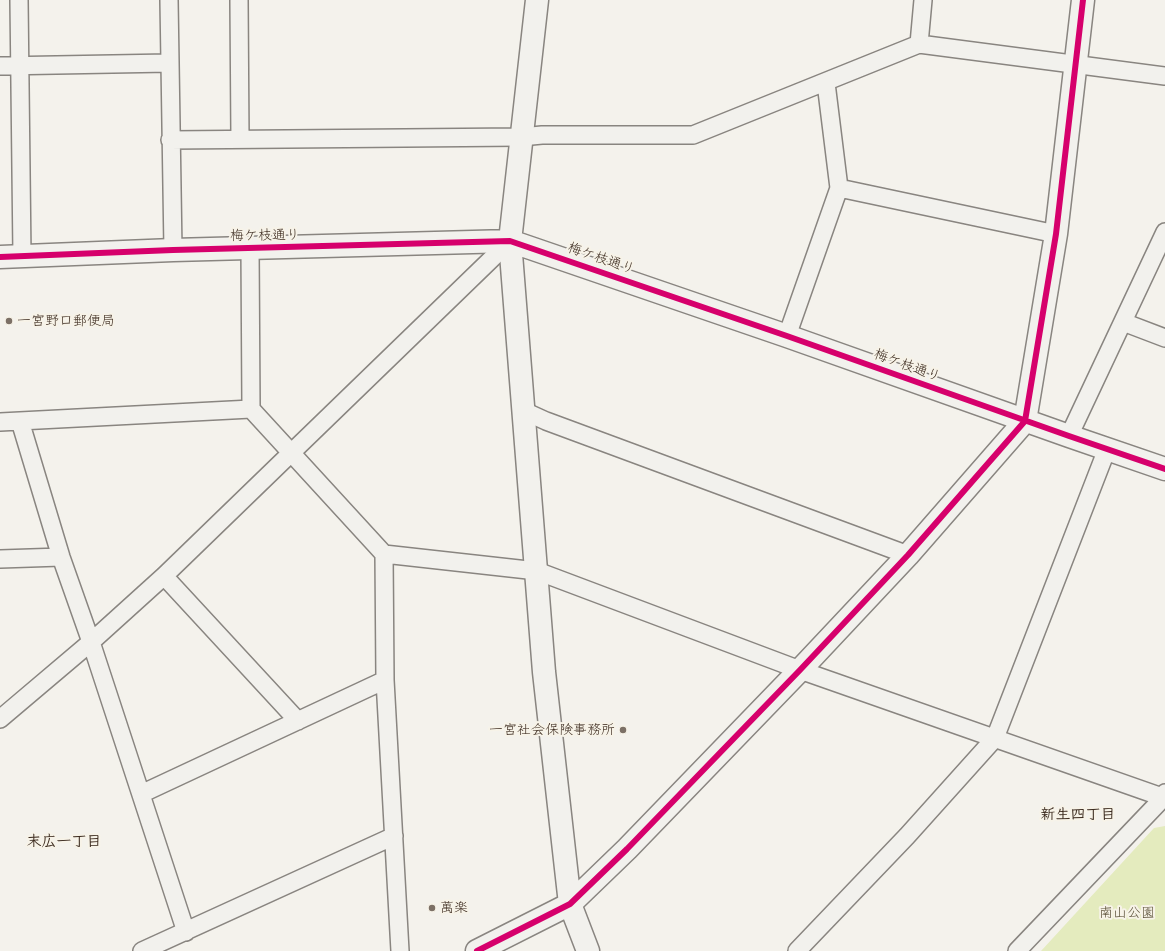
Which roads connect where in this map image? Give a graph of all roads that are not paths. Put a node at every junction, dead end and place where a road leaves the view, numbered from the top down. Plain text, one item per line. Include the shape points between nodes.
1 (19, 0) edge
2 (169, 0) edge
3 (239, 0) edge
4 (537, 0) edge
5 (923, 0) edge
6 (1083, 0) edge
7 (919, 44) junction
8 (169, 63) junction
9 (1075, 65) junction
10 (0, 66) edge
11 (19, 66) junction
12 (1165, 76) edge
13 (826, 83) junction
14 (521, 137) junction
15 (240, 139) junction
16 (170, 140) junction
17 (839, 188) junction
18 (1056, 234) junction
19 (510, 241) junction
20 (1163, 243) edge
21 (250, 248) junction
22 (173, 250) junction
23 (22, 256) junction
24 (0, 257) edge
25 (1123, 322) junction
26 (787, 336) junction
27 (1165, 338) edge
28 (251, 409) junction
29 (524, 411) junction
30 (20, 421) junction
31 (1025, 421) junction
32 (0, 422) edge
33 (1069, 436) junction
34 (1106, 449) junction
35 (291, 453) junction
36 (1165, 469) edge
37 (384, 554) junction
38 (908, 555) junction
39 (61, 557) junction
40 (0, 559) edge
41 (537, 571) junction
42 (164, 576) junction
43 (91, 642) junction
44 (800, 670) junction
45 (385, 680) junction
46 (0, 719) edge
47 (298, 721) junction
48 (995, 738) junction
49 (141, 794) junction
50 (1164, 796) edge
51 (394, 836) junction
52 (570, 904) junction
53 (186, 932) junction
54 (142, 951) edge
55 (400, 951) edge
56 (477, 951) edge
57 (588, 951) edge
58 (797, 951) edge
59 (1017, 951) edge

1 - 11 street
2 - 8 street
3 - 15 street
4 - 14 street
5 - 7 street
6 - 9 street
7 - 9 street
7 - 13 street
8 - 11 street
8 - 16 street
9 - 12 street
9 - 18 street
10 - 11 street
11 - 23 street
13 - 14 street via 693,135
13 - 17 street
14 - 15 street
14 - 19 street
15 - 16 street
16 - 22 street
17 - 18 street
17 - 26 street
18 - 31 street
19 - 21 street, 梅ケ枝通り
19 - 26 street, 梅ケ枝通り
19 - 29 street
19 - 35 street
20 - 25 street
21 - 22 street, 梅ケ枝通り
21 - 28 street
22 - 23 street, 梅ケ枝通り
23 - 24 street, 梅ケ枝通り
25 - 27 street
25 - 33 street
26 - 31 street, 梅ケ枝通り
28 - 30 street
28 - 35 street
29 - 38 street
29 - 41 street
30 - 32 street
30 - 39 street
31 - 33 street, 梅ケ枝通り
31 - 38 street
33 - 34 street, 梅ケ枝通り
34 - 36 street, 梅ケ枝通り
34 - 48 street
35 - 37 street
35 - 42 street
37 - 41 street
37 - 45 street
38 - 44 street
39 - 40 street
39 - 43 street
41 - 44 street
41 - 52 street via 544,672
42 - 43 street
42 - 47 street
43 - 46 street
43 - 49 street
44 - 48 street
44 - 52 street via 627,849
45 - 47 street
45 - 51 street
47 - 49 street
48 - 50 street
48 - 58 street via 907,836
49 - 53 street
50 - 59 street
51 - 53 street
51 - 55 street
52 - 56 street
52 - 57 street
53 - 54 street

